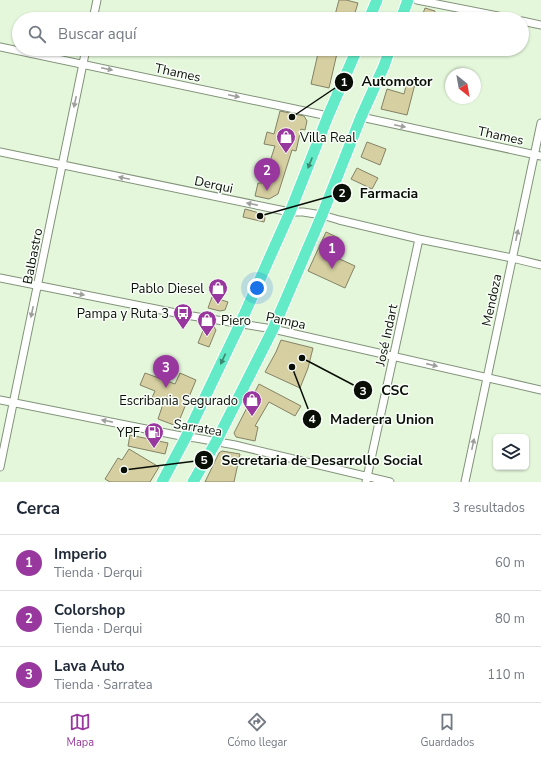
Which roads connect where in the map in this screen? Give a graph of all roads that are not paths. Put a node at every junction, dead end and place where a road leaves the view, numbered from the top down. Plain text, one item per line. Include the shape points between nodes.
1 (97, 0) edge
2 (377, 0) edge
3 (382, 0) edge
4 (408, 0) edge
5 (417, 0) edge
6 (94, 12) edge
7 (372, 12) edge
8 (404, 12) edge
9 (478, 12) edge
10 (529, 22) edge
11 (541, 25) edge
12 (0, 47) edge
13 (12, 49) edge
14 (44, 56) edge
15 (85, 56) edge
16 (353, 56) edge
17 (388, 56) edge
18 (83, 64) junction
19 (328, 116) junction
20 (362, 117) junction
21 (541, 123) edge
22 (0, 152) edge
23 (538, 155) edge
24 (62, 165) junction
25 (290, 212) junction
26 (322, 215) junction
27 (419, 239) junction
28 (512, 258) junction
29 (541, 264) edge
30 (0, 278) edge
31 (38, 286) junction
32 (240, 324) junction
33 (273, 329) junction
34 (394, 357) junction
35 (486, 378) junction
36 (541, 390) edge
37 (0, 400) edge
38 (13, 403) junction
39 (186, 437) junction
40 (216, 442) junction
41 (0, 467) edge
42 (367, 479) edge
43 (162, 482) edge
44 (193, 482) edge
45 (390, 482) edge
46 (464, 482) edge

1 - 6 street
2 - 3 street
2 - 7 highway
4 - 8 highway
5 - 9 street
10 - 11 street
12 - 13 street, Thames
14 - 18 street, Thames
15 - 18 street, Balbastro
16 - 19 highway
17 - 20 highway
18 -> 19 street, Thames
18 -> 24 street, Balbastro
19 -> 25 highway
20 -> 23 street, Thames
20 - 26 highway
21 - 23 street, Mendoza
22 - 24 street, Derqui
28 -> 23 street, Mendoza
25 -> 24 street, Derqui
24 - 31 street, Balbastro
25 - 26 street, Derqui
25 - 32 highway
26 - 27 street, Derqui
26 - 33 highway
27 - 28 street, Derqui
27 - 34 street, José Indart
28 - 29 street, Derqui
28 - 35 street, Mendoza
30 - 31 street, Pampa
31 -> 32 street, Pampa
31 -> 38 street, Balbastro
32 - 33 street, Pampa
32 -> 39 highway
33 - 34 street, Pampa
33 - 40 highway
34 -> 35 street, Pampa
34 - 42 street, José Indart
35 - 36 street, Pampa
46 -> 35 street, Mendoza
37 - 38 street, Sarratea
39 -> 38 street, Sarratea
38 - 41 street, Balbastro
39 - 40 street, Sarratea
39 - 43 highway
40 - 42 street, Sarratea
40 - 44 highway
42 - 45 street, Sarratea

